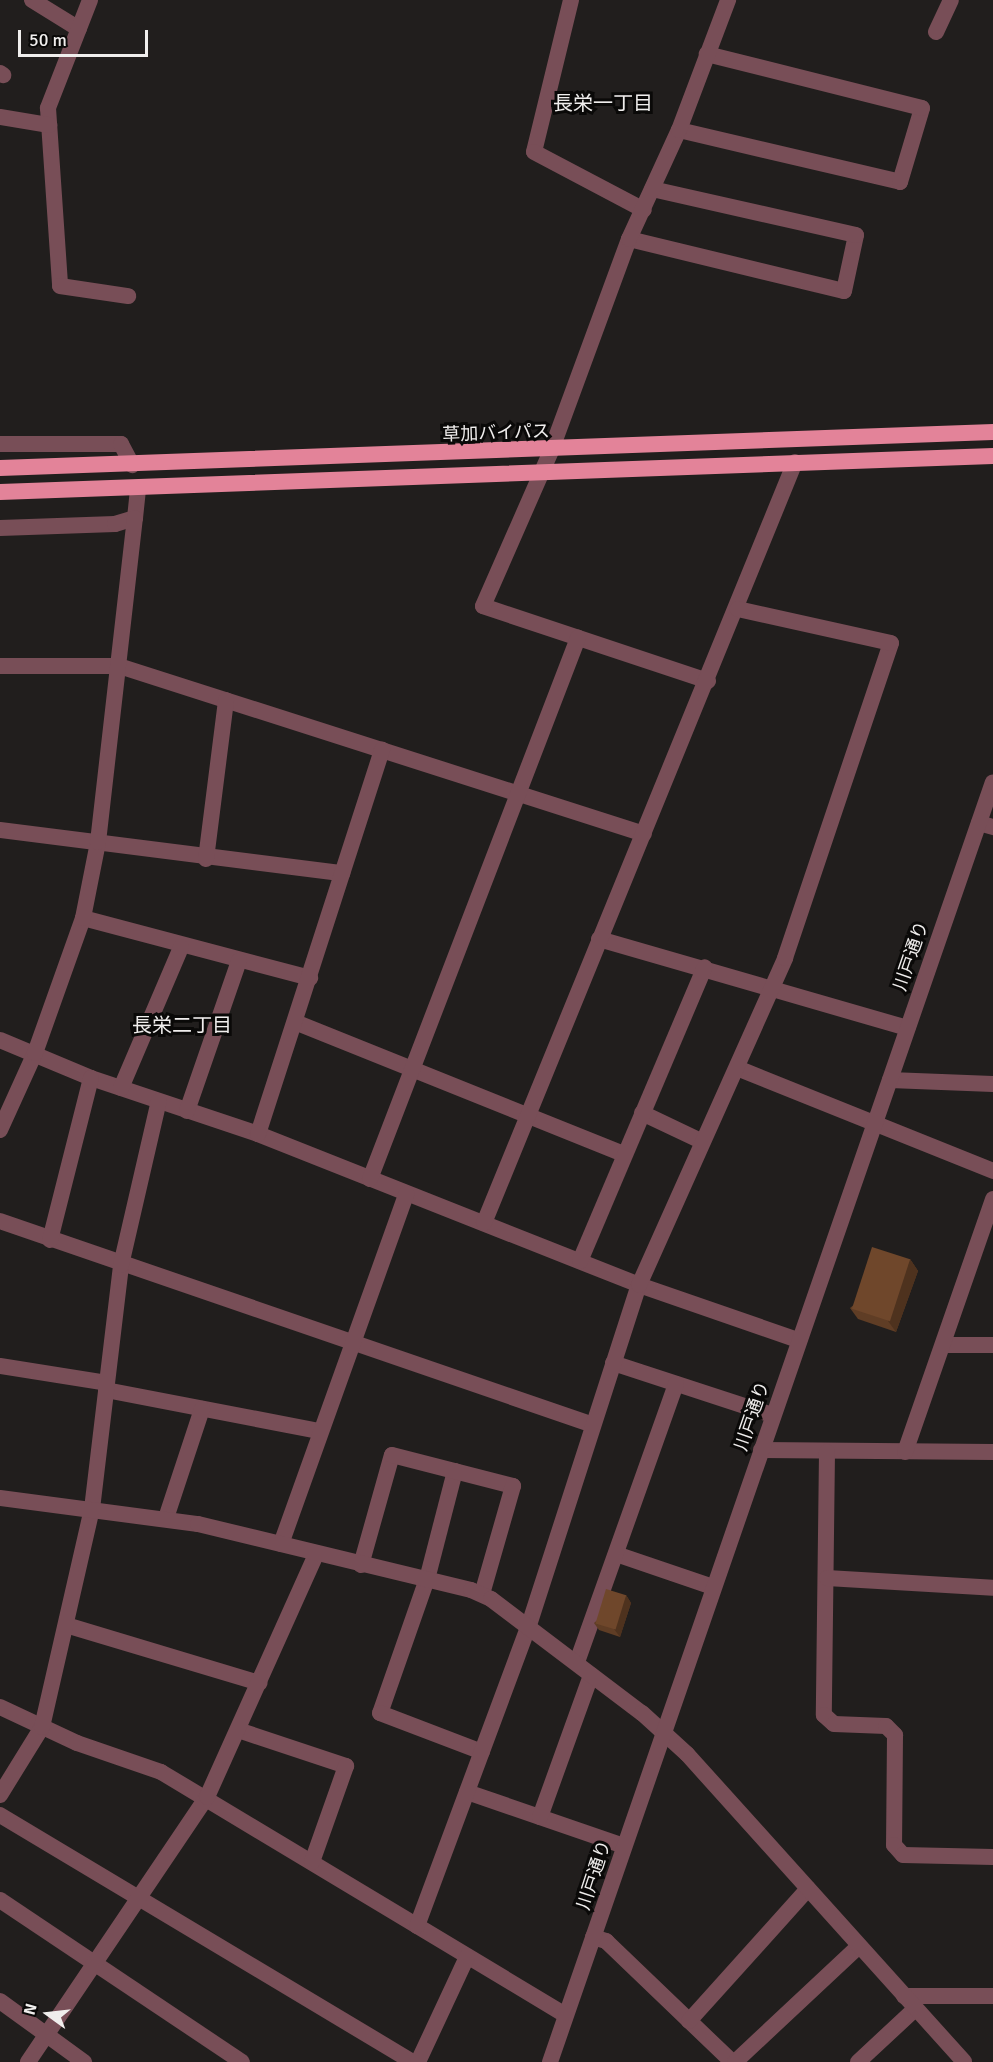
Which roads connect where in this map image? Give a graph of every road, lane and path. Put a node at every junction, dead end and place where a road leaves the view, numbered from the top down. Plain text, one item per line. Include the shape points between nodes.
1 (32, 0) edge
2 (90, 0) edge
3 (571, 0) edge
4 (728, 0) edge
5 (951, 0) edge
6 (79, 29) junction
7 (936, 32) dead end
8 (707, 54) junction
9 (0, 117) edge
10 (49, 125) junction
11 (679, 130) junction
12 (652, 189) junction
13 (644, 210) junction
14 (629, 239) junction
15 (128, 296) dead end
16 (993, 432) edge
17 (0, 444) edge
18 (551, 451) junction
19 (993, 456) edge
20 (795, 462) junction
21 (132, 465) junction
22 (0, 468) edge
23 (539, 471) junction
24 (138, 489) junction
25 (0, 492) edge
26 (135, 518) junction
27 (0, 528) edge
28 (738, 609) junction
29 (578, 638) junction
30 (0, 666) edge
31 (119, 666) junction
32 (708, 681) junction
33 (226, 700) junction
34 (382, 748) junction
35 (993, 783) edge
36 (521, 794) junction
37 (986, 825) edge
38 (0, 830) edge
39 (644, 834) junction
40 (98, 842) junction
41 (206, 859) junction
42 (342, 873) junction
43 (83, 918) junction
44 (599, 939) junction
45 (181, 947) junction
46 (239, 961) junction
47 (705, 967) junction
48 (310, 978) junction
49 (772, 988) junction
50 (295, 1022) junction
51 (907, 1028) junction
52 (0, 1040) edge
53 (35, 1053) junction
54 (737, 1068) junction
55 (414, 1069) junction
56 (91, 1077) junction
57 (890, 1080) junction
58 (993, 1083) edge
59 (121, 1088) junction
60 (159, 1101) junction
61 (187, 1110) junction
62 (642, 1113) junction
63 (526, 1114) junction
64 (874, 1122) junction
65 (0, 1130) edge
66 (258, 1134) junction
67 (701, 1142) junction
68 (623, 1154) junction
69 (993, 1171) edge
70 (370, 1179) junction
71 (406, 1194) junction
72 (993, 1199) edge
73 (0, 1221) edge
74 (484, 1223) junction
75 (50, 1240) junction
76 (580, 1261) junction
77 (121, 1265) junction
78 (639, 1286) junction
79 (798, 1340) junction
80 (350, 1343) junction
81 (993, 1345) edge
82 (944, 1346) junction
83 (613, 1363) junction
84 (0, 1366) edge
85 (676, 1384) junction
86 (107, 1387) junction
87 (202, 1409) junction
88 (772, 1415) junction
89 (593, 1425) junction
90 (318, 1431) junction
91 (761, 1450) junction
92 (827, 1452) junction
93 (905, 1452) junction
94 (993, 1452) edge
95 (455, 1472) junction
96 (0, 1498) edge
97 (92, 1509) junction
98 (166, 1518) junction
99 (281, 1544) junction
100 (316, 1554) junction
101 (616, 1554) junction
102 (361, 1565) junction
103 (827, 1578) junction
104 (427, 1579) junction
105 (713, 1587) junction
106 (993, 1588) edge
107 (482, 1594) junction
108 (66, 1625) junction
109 (529, 1625) junction
110 (577, 1662) junction
111 (591, 1675) junction
112 (259, 1683) junction
113 (0, 1707) edge
114 (42, 1727) junction
115 (238, 1730) junction
116 (662, 1730) junction
117 (482, 1752) junction
118 (467, 1791) junction
119 (0, 1795) edge
120 (207, 1797) junction
121 (0, 1815) edge
122 (540, 1817) junction
123 (624, 1846) junction
124 (993, 1857) edge
125 (312, 1862) junction
126 (808, 1889) junction
127 (138, 1898) junction
128 (0, 1900) edge
129 (417, 1926) junction
130 (593, 1937) junction
131 (859, 1946) junction
132 (467, 1957) junction
133 (94, 1964) junction
134 (993, 1996) edge
135 (0, 2001) edge
136 (910, 2003) junction
137 (566, 2015) junction
138 (689, 2021) junction
139 (46, 2034) junction
140 (28, 2062) edge
141 (84, 2062) edge
142 (242, 2062) edge
143 (412, 2062) edge
144 (418, 2062) edge
145 (550, 2062) edge
146 (734, 2062) edge
147 (858, 2062) edge
148 (964, 2062) edge

1 - 6 street
2 - 6 street
3 - 13 street via 534,152
4 - 8 street
5 - 7 street
6 - 10 street via 48,108
8 - 11 street
8 - 11 street via 922,108 900,182
9 - 10 street
10 - 15 street via 60,286
11 - 12 street
12 - 13 street
12 - 14 street via 856,235 844,291
13 - 14 street
14 - 18 street
16 - 18 highway, 草加バイパス
17 - 21 street via 121,444
18 - 21 highway, 草加バイパス
18 - 23 street
19 - 20 highway
20 - 23 highway
20 - 28 street
21 - 22 highway, 草加バイパス
23 - 24 highway
23 - 29 street via 483,606
24 - 25 highway
24 - 26 street
26 - 27 street via 115,524
26 - 31 street
28 - 32 street
28 - 49 street via 891,643
29 - 32 street
29 - 36 street
30 - 31 street
31 - 33 street
31 - 40 street
32 - 39 street
33 - 34 street
33 - 41 street
34 - 36 street
34 - 42 street
35 - 37 street, 川戸通り
36 - 39 street
36 - 55 street
37 - 51 street, 川戸通り
38 - 40 street
39 - 44 street
40 - 41 street
40 - 43 street
41 - 42 street
42 - 48 street
43 - 45 street
43 - 53 street
44 - 47 street
44 - 63 street
45 - 46 street
45 - 59 street
46 - 48 street
46 - 61 street
47 - 49 street
47 - 62 street
48 - 50 street
49 - 51 street
49 - 54 street
50 - 55 street
50 - 66 street
51 - 57 street, 川戸通り
52 - 53 street
53 - 56 street
53 - 65 street
54 - 64 street
54 - 67 street
55 - 63 street
55 - 70 street
56 - 59 street
56 - 75 street
57 - 58 street
57 - 64 street, 川戸通り
59 - 60 street
60 - 61 street
60 - 77 street
61 - 66 street
62 - 67 street
62 - 68 street
63 - 68 street
63 - 74 street
64 - 69 street
64 - 79 street, 川戸通り
66 - 70 street
67 - 78 street
68 - 76 street
70 - 71 street
71 - 74 street
71 - 80 street
72 - 82 street
73 - 75 street
74 - 76 street
75 - 77 street
76 - 78 street
77 - 80 street
77 - 86 street
78 - 79 street
78 - 83 street
79 - 88 street, 川戸通り
80 - 89 street
80 - 90 street
81 - 82 street
82 - 93 street
83 - 85 street
83 - 89 street
84 - 86 street
85 - 88 street
85 - 101 street
86 - 87 street
86 - 97 street
87 - 90 street
87 - 98 street
88 - 91 street, 川戸通り
89 - 109 street
90 - 99 street
91 - 92 street
91 - 105 street, 川戸通り
92 - 93 street
92 - 103 street
93 - 94 street
95 - 102 street via 392,1455
95 - 104 street
95 - 107 street via 513,1486
96 - 97 street
97 - 98 street
97 - 108 street
98 - 99 street
99 - 100 street
100 - 102 street
100 - 112 street
101 - 105 street
101 - 110 street
102 - 104 street
103 - 106 street
103 - 124 street via 824,1715 834,1724 886,1726 895,1735 894,1845 903,1855
104 - 107 street
104 - 117 street via 380,1713
105 - 116 street, 川戸通り
107 - 109 street
108 - 112 street
108 - 114 street
109 - 110 street
109 - 117 street
110 - 111 street
111 - 116 street
111 - 122 street
112 - 115 street
113 - 114 street
114 - 119 street
114 - 120 street via 161,1772
115 - 120 street
115 - 125 street via 346,1766
116 - 123 street, 川戸通り
116 - 126 street
117 - 118 street
118 - 122 street
118 - 129 street
120 - 125 street
120 - 127 street
121 - 127 street
122 - 123 street
123 - 130 street, 川戸通り
125 - 129 street
126 - 131 street
126 - 138 street
127 - 133 street
127 - 143 street
128 - 133 street
129 - 132 street
130 - 137 street, 川戸通り
130 - 138 street via 606,1941
131 - 136 street
131 - 146 street
132 - 137 street
132 - 144 street
133 - 139 street
133 - 142 street
134 - 136 street
135 - 139 street
136 - 147 street
136 - 148 street
137 - 145 street, 川戸通り
138 - 146 street
139 - 140 street
139 - 141 street

